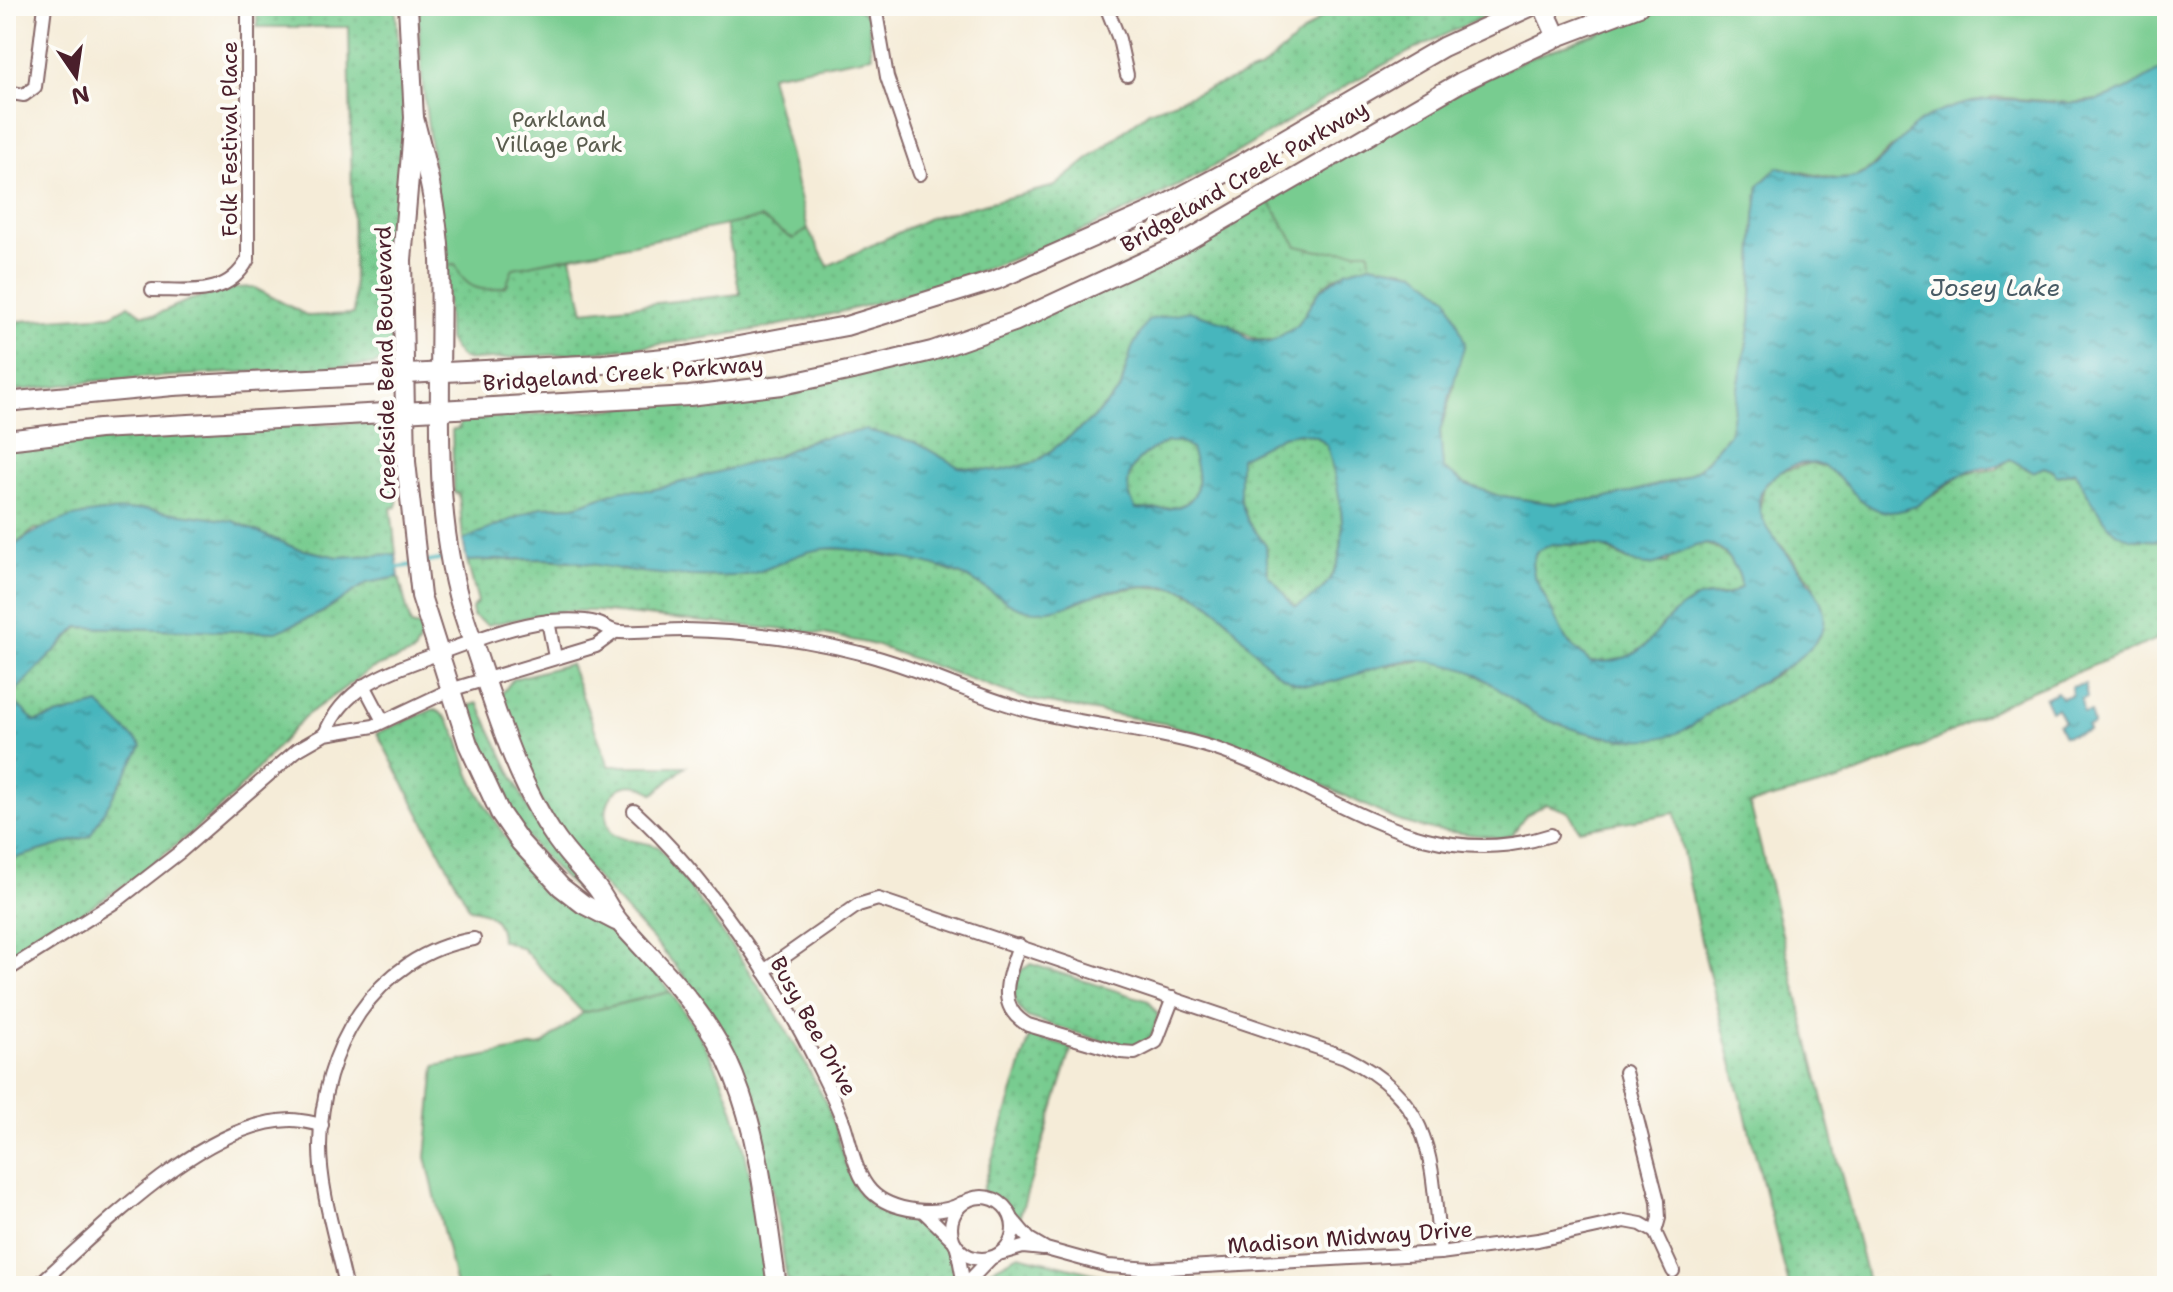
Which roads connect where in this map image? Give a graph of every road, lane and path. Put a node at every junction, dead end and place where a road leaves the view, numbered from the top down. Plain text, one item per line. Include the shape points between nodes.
1 (8, 6) edge
2 (45, 6) edge
3 (248, 6) edge
4 (408, 6) edge
5 (875, 6) edge
6 (897, 6) edge
7 (1106, 6) edge
8 (1532, 6) edge
9 (1543, 6) edge
10 (1639, 6) edge
11 (6, 20) edge
12 (1557, 37) junction
13 (1127, 75) dead end
14 (6, 92) edge
15 (414, 118) junction
16 (920, 174) dead end
17 (152, 290) dead end
18 (441, 373) junction
19 (406, 375) junction
20 (6, 402) edge
21 (442, 410) junction
22 (405, 412) junction
23 (6, 440) edge
24 (548, 621) junction
25 (615, 632) junction
26 (474, 641) junction
27 (438, 654) junction
28 (555, 657) junction
29 (486, 678) junction
30 (364, 685) junction
31 (450, 690) junction
32 (383, 721) junction
33 (325, 734) junction
34 (634, 811) dead end
35 (1551, 835) dead end
36 (618, 922) junction
37 (474, 939) dead end
38 (1019, 945) junction
39 (6, 971) edge
40 (764, 971) junction
41 (1173, 998) junction
42 (1625, 1072) dead end
43 (322, 1125) junction
44 (962, 1203) junction
45 (923, 1211) junction
46 (1012, 1219) junction
47 (1655, 1232) junction
48 (954, 1243) junction
49 (1046, 1249) junction
50 (1440, 1253) junction
51 (996, 1256) junction
52 (1673, 1271) dead end
53 (37, 1286) edge
54 (346, 1286) edge
55 (777, 1286) edge
56 (964, 1286) edge

1 - 11 street
2 - 14 street via 35,87 17,97
3 - 17 street, Folk Festival Place via 248,259 242,271 220,287
4 - 15 main road, Creekside Bend Boulevard
5 - 6 street
5 - 16 street via 887,77
7 - 13 street
8 - 18 main road, Bridgeland Creek Parkway via 1443,47 1159,208 996,280 846,326 775,341 603,364
9 - 12 main road
10 - 12 main road, Bridgeland Creek Parkway
12 - 21 main road, Bridgeland Creek Parkway via 1400,115 1178,246 1014,322 932,351 782,385 704,395
15 - 18 main road, Creekside Bend Boulevard via 429,172 440,257
15 - 19 main road, Creekside Bend Boulevard via 402,260
18 - 19 main road, Bridgeland Creek Parkway
18 - 21 main road, Creekside Bend Boulevard
19 - 20 main road, Bridgeland Creek Parkway via 109,391
19 - 22 main road, Creekside Bend Boulevard
21 - 22 main road, Bridgeland Creek Parkway
21 - 26 main road, Creekside Bend Boulevard via 445,505 462,604
22 - 23 main road, Bridgeland Creek Parkway via 99,429
22 - 27 main road, Creekside Bend Boulevard via 421,596
24 - 25 street via 597,623
24 - 26 street
24 - 28 street
25 - 28 street via 596,646
25 - 35 street via 726,633 860,653 1029,711 1213,748 1367,820 1422,839 1501,848
26 - 27 street
26 - 29 main road, Creekside Bend Boulevard
27 - 30 street
27 - 31 main road, Creekside Bend Boulevard
28 - 29 street
29 - 31 street
29 - 36 main road, Creekside Bend Boulevard via 532,800
30 - 32 street
30 - 33 street via 333,712
31 - 32 street
31 - 36 main road, Creekside Bend Boulevard via 483,782 520,842 561,887
32 - 33 street via 348,733
33 - 39 street via 297,750 118,900
34 - 40 street, Busy Bee Drive via 666,841
36 - 55 main road, Creekside Bend Boulevard via 699,1011 735,1076 757,1156
37 - 43 street via 422,954 383,983 354,1016 332,1064
38 - 40 street via 878,899 858,905
38 - 41 street
38 - 41 street via 1006,997 1016,1018 1028,1025 1135,1053 1156,1042
40 - 45 street, Busy Bee Drive via 818,1065 864,1183 883,1200
41 - 50 street via 1345,1057 1388,1081 1424,1135
42 - 47 street via 1658,1201
43 - 53 street via 291,1120 259,1126 204,1149 158,1180
43 - 54 street via 320,1149
44 - 45 street, Busy Bee Drive via 946,1211
44 - 46 street via 991,1198
44 - 48 street via 951,1220
45 - 48 street, Busy Bee Drive
46 - 49 street, Madison Midway Drive
46 - 51 street via 1011,1239
47 - 50 street, Madison Midway Drive via 1625,1221
47 - 52 street
48 - 51 street via 972,1258
48 - 56 street
49 - 50 street, Madison Midway Drive via 1139,1269
49 - 51 street, Madison Midway Drive via 1023,1247
51 - 56 street

